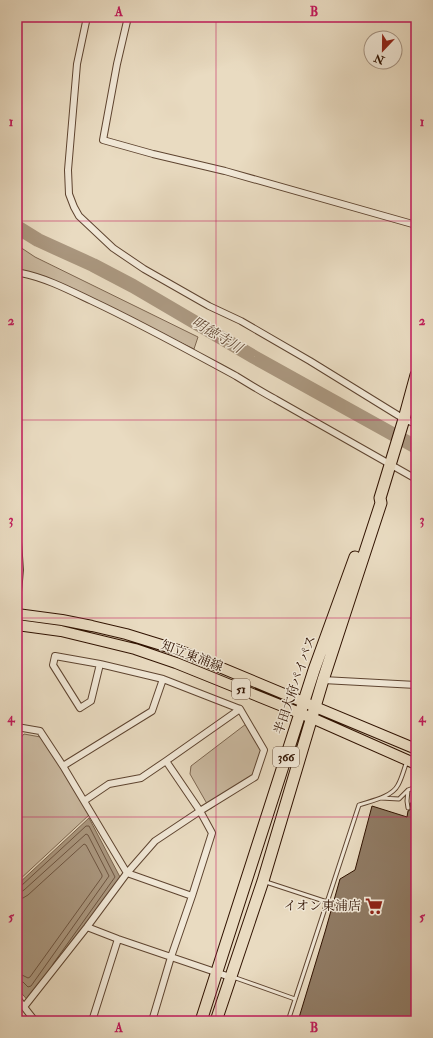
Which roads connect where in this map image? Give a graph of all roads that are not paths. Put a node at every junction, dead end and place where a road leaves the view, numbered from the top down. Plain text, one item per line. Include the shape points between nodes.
1 (87, 17) edge
2 (128, 17) edge
3 (416, 225) edge
4 (17, 276) edge
5 (416, 375) edge
6 (403, 423) junction
7 (416, 424) edge
8 (390, 465) junction
9 (416, 479) edge
10 (380, 498) junction
11 (17, 528) edge
12 (17, 603) edge
13 (17, 614) edge
14 (17, 625) edge
15 (100, 664) junction
16 (163, 679) junction
17 (323, 680) junction
18 (416, 685) edge
19 (304, 702) junction
20 (315, 706) junction
21 (240, 709) junction
22 (300, 713) junction
23 (312, 718) junction
24 (17, 727) edge
25 (416, 749) edge
26 (166, 761) junction
27 (411, 762) edge
28 (63, 766) junction
29 (416, 788) edge
30 (408, 790) junction
31 (380, 798) junction
32 (84, 801) junction
33 (408, 808) dead end
34 (200, 811) junction
35 (127, 873) junction
36 (263, 881) junction
37 (192, 896) junction
38 (327, 902) junction
39 (87, 927) junction
40 (118, 939) junction
41 (171, 957) junction
42 (217, 972) junction
43 (230, 977) junction
44 (17, 998) edge
45 (295, 999) junction
46 (24, 1007) junction
47 (35, 1021) edge
48 (92, 1021) edge
49 (152, 1021) edge
50 (201, 1021) edge
51 (216, 1021) edge
52 (288, 1021) edge

1 - 6 street via 77,64 68,170 69,194 79,216 113,248 144,269 310,361
2 - 3 street via 103,140
4 - 8 street via 21,273 33,275 110,309
5 - 6 highway, 半田大府パイパス / 366
6 - 7 street
6 - 8 highway, 半田大府パイパス / 366
8 - 9 street
8 - 10 highway, 半田大府パイパス / 366
10 - 17 highway, 半田大府パイパス / 366 via 381,502
10 - 19 highway, 半田大府パイパス / 366 via 375,502
11 - 12 street via 20,570
13 - 19 main road, 知立東浦線 / 51 via 92,626 181,651
14 - 22 main road, 知立東浦線 / 51 via 61,631 135,649
15 - 15 street via 91,701 80,708 53,665 55,656
15 - 16 street
16 - 21 street
16 - 28 street via 152,711
17 - 18 street
17 - 20 highway, 半田大府パイパス / 366
19 - 20 main road, 知立東浦線 / 51
19 - 22 highway, 半田大府パイパス / 366
20 - 23 highway, 半田大府パイパス / 366
20 - 25 main road, 知立東浦線 / 51
21 - 26 street
21 - 34 street via 264,750 255,777
22 - 23 main road, 知立東浦線 / 51
22 - 42 highway, 半田大府パイパス / 366
23 - 27 main road, 知立東浦線 / 51
23 - 36 highway, 半田大府パイパス / 366
24 - 28 street via 40,731
26 - 32 street via 141,778 109,784
26 - 34 street
27 - 31 lane via 398,786
28 - 32 street
29 - 30 lane
30 - 31 lane via 399,798
30 - 33 lane
31 - 38 lane via 359,805
32 - 35 street
34 - 35 street via 155,841
34 - 37 street via 212,833
35 - 37 street
35 - 39 street
36 - 38 lane
36 - 43 highway, 半田大府パイパス / 366
37 - 41 street
38 - 45 lane
39 - 40 street
39 - 46 street
40 - 41 street
40 - 48 street
41 - 42 street
41 - 49 street
42 - 43 street
42 - 50 highway, 半田大府パイパス / 366
43 - 45 lane
43 - 51 highway, 半田大府パイパス / 366
44 - 46 street
45 - 52 lane
46 - 47 street

